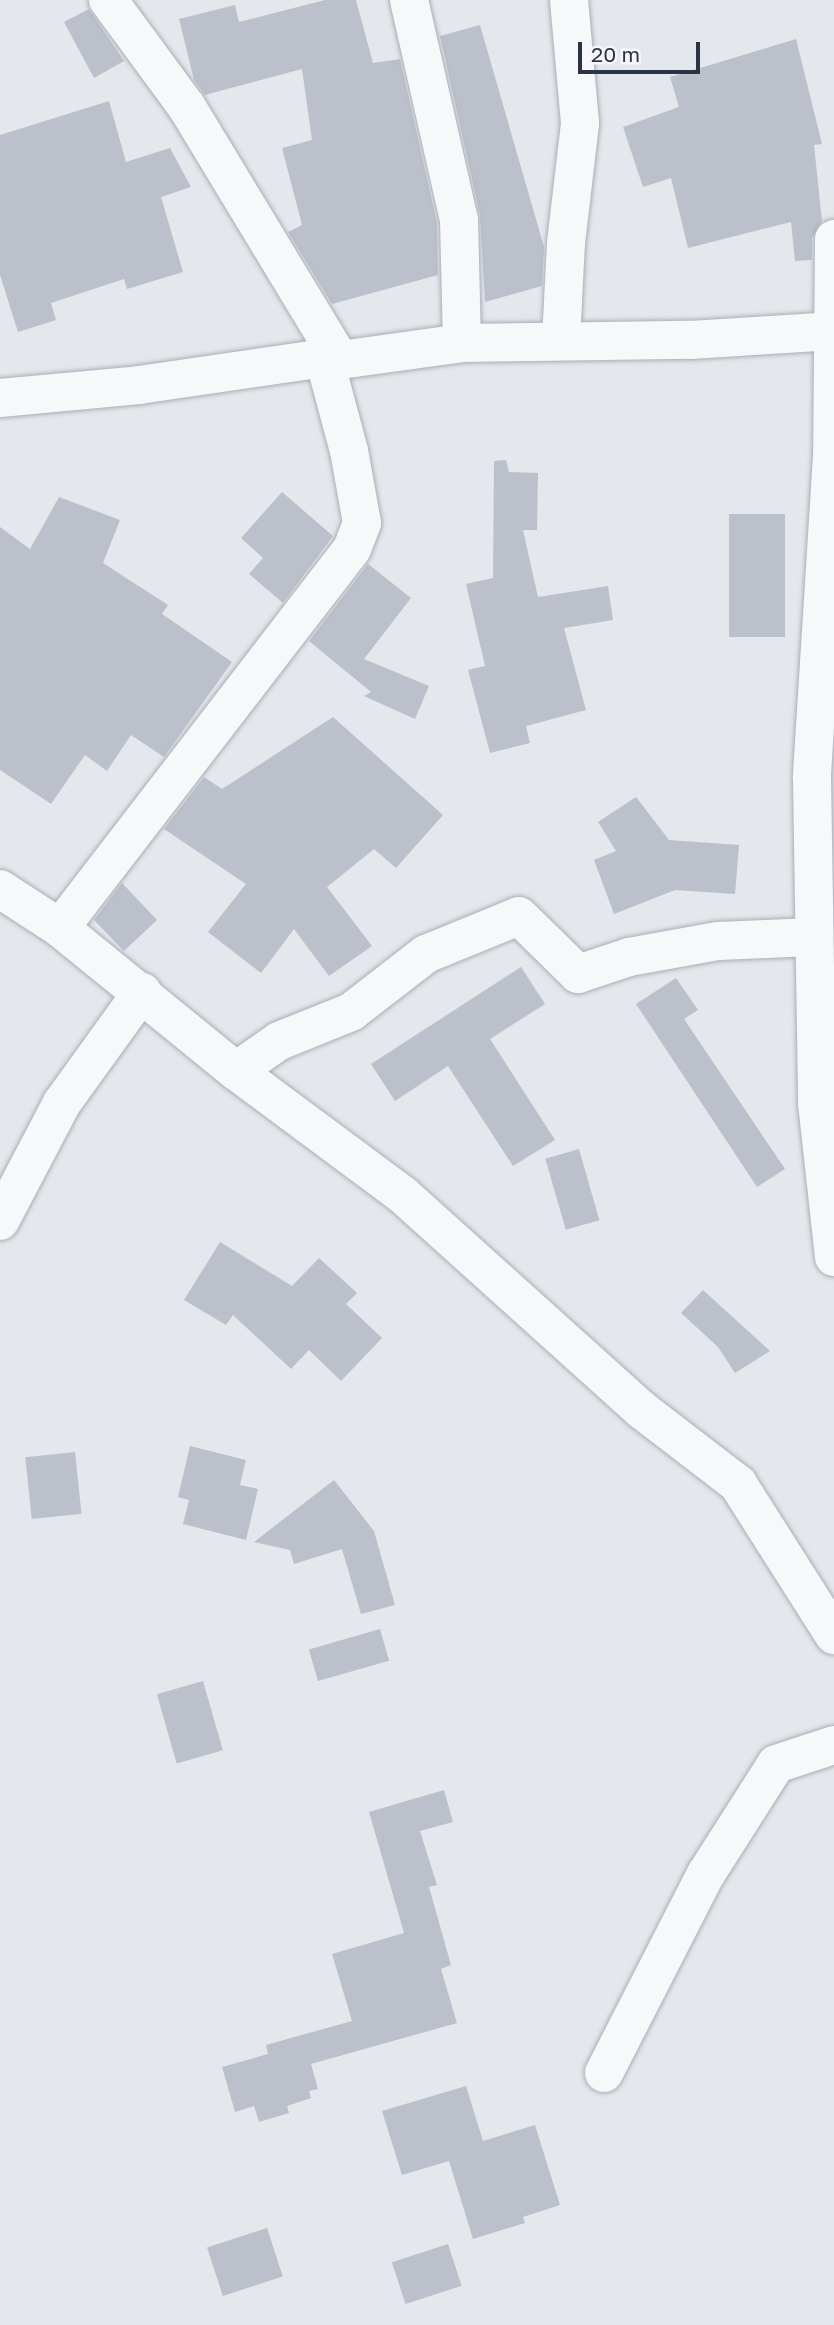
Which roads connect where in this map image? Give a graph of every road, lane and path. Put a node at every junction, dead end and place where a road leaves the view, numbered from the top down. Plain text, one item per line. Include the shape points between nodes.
1 (108, 0) edge
2 (409, 0) edge
3 (569, 0) edge
4 (834, 239) edge
5 (833, 331) edge
6 (561, 341) junction
7 (462, 343) junction
8 (332, 359) junction
9 (0, 398) edge
10 (0, 888) edge
11 (60, 928) junction
12 (814, 937) junction
13 (142, 992) junction
14 (236, 1070) junction
15 (0, 1221) edge
16 (834, 1256) edge
17 (834, 1635) edge
18 (834, 1745) edge
19 (604, 2073) dead end

1 - 8 street via 186,106
2 - 7 street via 459,220
3 - 6 street via 580,123 566,243
4 - 5 street
5 - 6 street via 690,340
5 - 12 street via 832,456 812,777
6 - 7 street
7 - 8 street
8 - 9 street
8 - 11 street via 362,523 352,549
10 - 11 street
11 - 13 street
12 - 14 street via 718,941 629,957 578,974 519,916 426,954 351,1012 279,1041
12 - 16 street via 817,1103
13 - 14 street
13 - 15 street via 62,1104
14 - 17 street via 403,1195 643,1411 738,1484
18 - 19 street via 776,1764 706,1874

